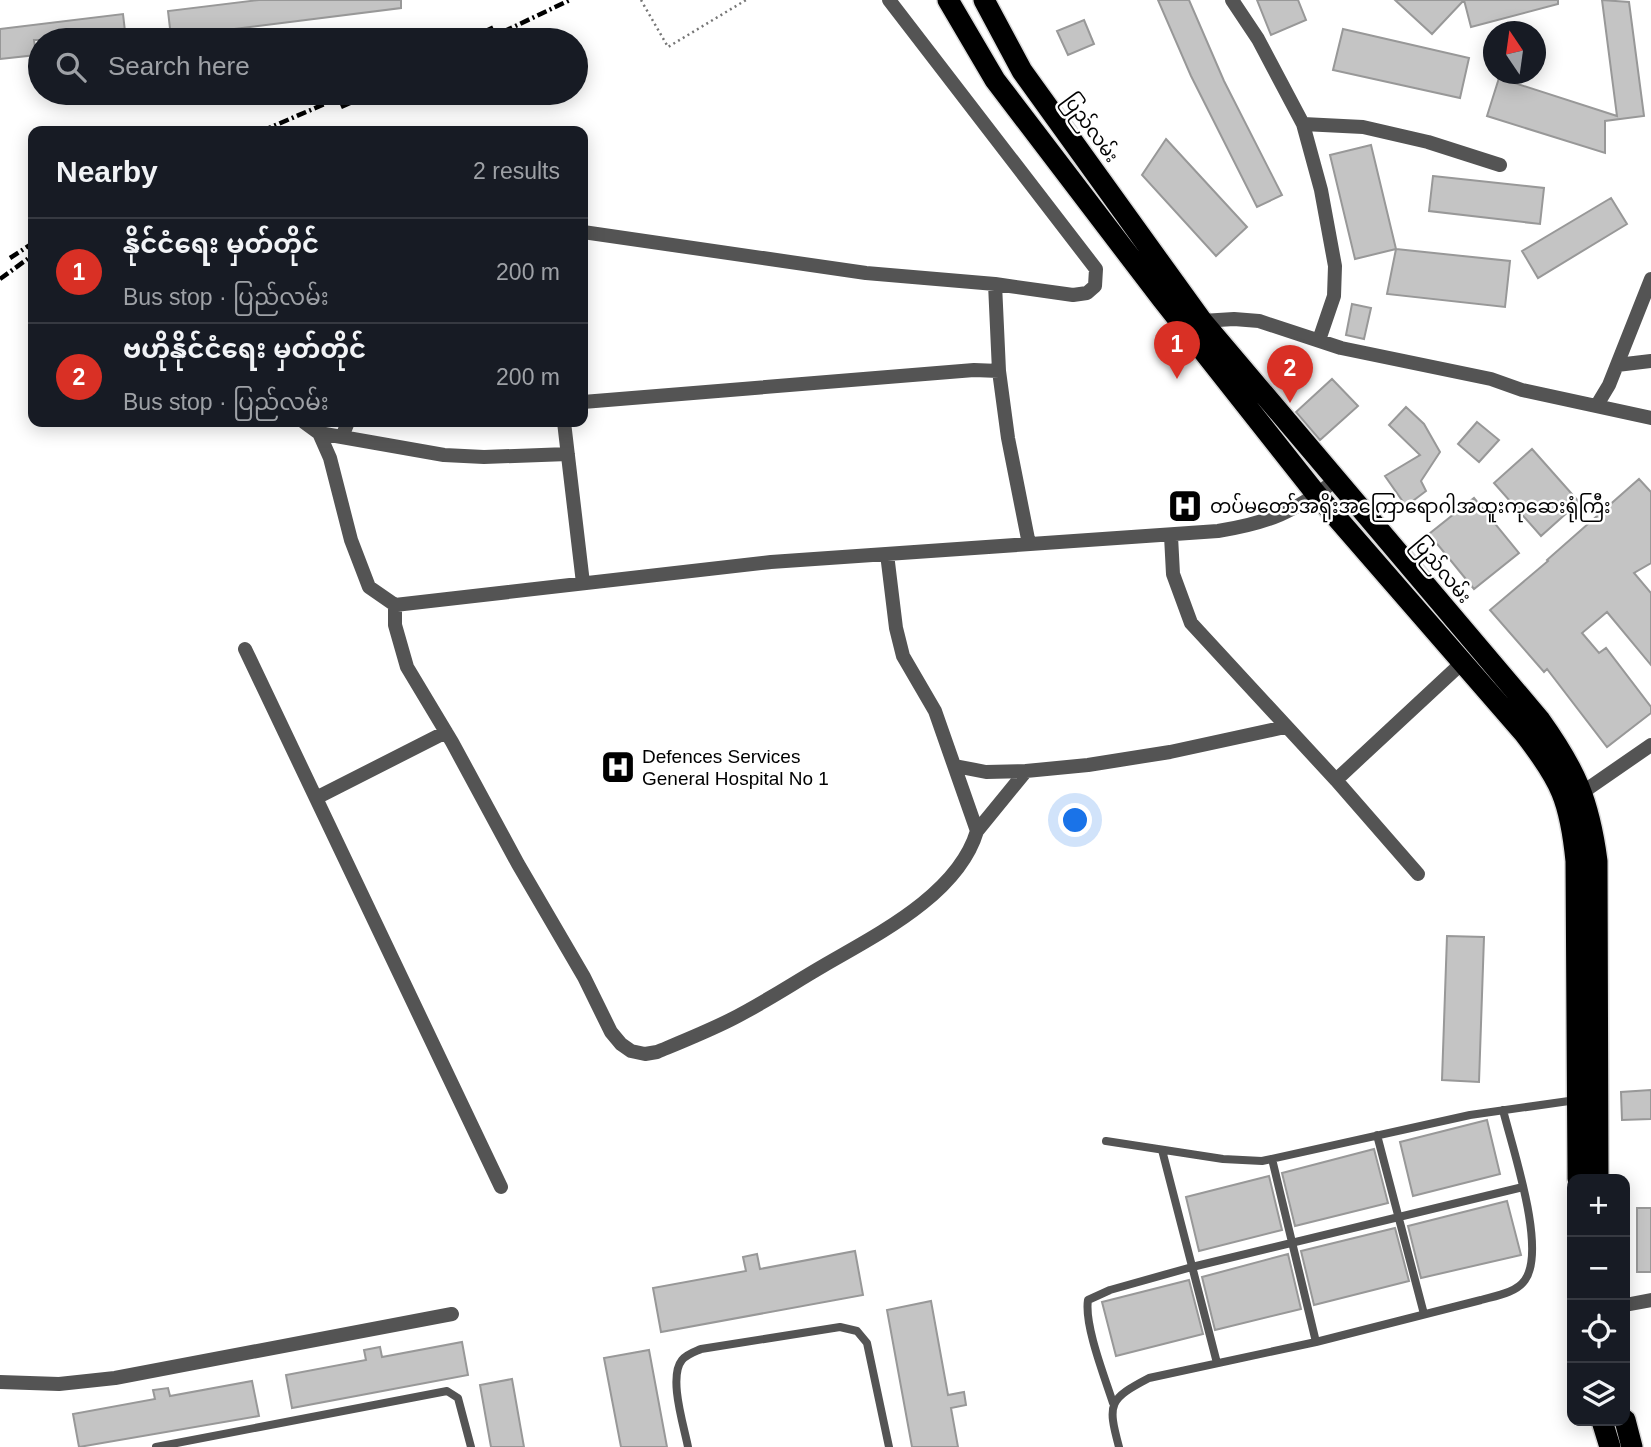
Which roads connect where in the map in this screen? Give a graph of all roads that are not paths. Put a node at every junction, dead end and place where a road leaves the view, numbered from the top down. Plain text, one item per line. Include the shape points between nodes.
1 (889, 0) edge
2 (948, 0) edge
3 (984, 0) edge
4 (1232, 0) edge
5 (1303, 124) junction
6 (1500, 165) dead end
7 (588, 233) edge
8 (1651, 279) edge
9 (995, 284) junction
10 (1196, 327) junction
11 (1318, 340) junction
12 (1651, 361) edge
13 (1617, 365) junction
14 (999, 371) junction
15 (588, 401) edge
16 (1597, 405) junction
17 (1651, 418) edge
18 (311, 427) edge
19 (346, 427) edge
20 (565, 427) edge
21 (319, 433) junction
22 (342, 438) junction
23 (568, 454) junction
24 (1336, 480) junction
25 (1317, 495) junction
26 (1171, 536) junction
27 (1029, 544) junction
28 (887, 554) junction
29 (583, 583) junction
30 (395, 605) junction
31 (245, 649) dead end
32 (1463, 662) junction
33 (1285, 727) junction
34 (446, 732) junction
35 (1651, 744) edge
36 (954, 766) junction
37 (1026, 771) junction
38 (1336, 780) junction
39 (1583, 792) junction
40 (316, 798) junction
41 (976, 831) junction
42 (1418, 874) dead end
43 (1576, 1100) junction
44 (1503, 1110) junction
45 (1377, 1135) junction
46 (1106, 1140) dead end
47 (1162, 1150) junction
48 (1272, 1159) junction
49 (1578, 1174) edge
50 (1598, 1174) edge
51 (501, 1187) dead end
52 (1524, 1187) junction
53 (1399, 1217) junction
54 (1293, 1244) junction
55 (1192, 1267) junction
56 (1651, 1300) edge
57 (1630, 1305) edge
58 (452, 1314) dead end
59 (1424, 1314) junction
60 (1316, 1342) junction
61 (1217, 1363) junction
62 (0, 1382) edge
63 (1113, 1403) junction
64 (1604, 1426) edge
65 (1627, 1426) edge
66 (156, 1447) edge
67 (471, 1447) edge
68 (688, 1447) edge
69 (889, 1447) edge
70 (1119, 1447) edge
71 (1610, 1447) edge
72 (1632, 1447) edge

1 - 9 street via 1096,269 1094,286 1087,293
2 - 10 highway via 995,80
3 - 10 highway, ပြည်လမ်း via 1022,71
4 - 5 street
5 - 6 street via 1363,127
5 - 11 street via 1335,266 1334,296
7 - 9 street via 866,273
8 - 13 street
9 - 14 street
10 - 11 street via 1234,319 1259,321
10 - 24 highway, ပြည်လမ်း
10 - 25 highway
11 - 16 street
12 - 13 street
13 - 16 street
14 - 15 street
14 - 27 street
16 - 17 street
18 - 21 street
19 - 22 street
20 - 23 street
21 - 22 street
21 - 30 street via 369,587
22 - 23 street via 484,457
23 - 29 street
24 - 25 street
24 - 39 highway, ပြည်လမ်း via 1540,720 1565,755
25 - 26 street via 1284,515 1250,526
25 - 32 highway
26 - 27 street
26 - 33 street via 1173,574 1191,623
27 - 28 street
28 - 29 street
28 - 36 street via 903,656 935,711
29 - 30 street
30 - 34 street via 395,625 407,667
31 - 40 street
32 - 38 street
32 - 43 highway via 1550,767 1566,798 1576,861
33 - 37 street via 1170,752
33 - 38 street
34 - 40 street
34 - 41 street via 611,1032 631,1051 645,1054 732,1019 872,938 931,896 972,846
35 - 39 street
36 - 37 street via 986,772
36 - 41 street
37 - 41 street
38 - 42 street
39 - 50 highway, ပြည်လမ်း via 1597,860
40 - 51 street
43 - 44 lane
43 - 49 highway
44 - 45 lane
44 - 52 lane
45 - 48 lane
45 - 53 lane
46 - 47 lane
47 - 48 lane via 1223,1159
47 - 55 lane
48 - 54 lane
52 - 53 lane
52 - 59 lane via 1533,1241 1532,1266 1524,1282 1506,1293
53 - 54 lane
53 - 59 lane
54 - 55 lane
54 - 60 lane
55 - 61 lane
55 - 63 lane via 1088,1300 1096,1349
56 - 57 street
58 - 62 street via 115,1378 60,1384
59 - 60 lane
60 - 61 lane
61 - 63 lane via 1149,1378
63 - 70 lane via 1111,1417
64 - 71 highway
65 - 72 highway
66 - 67 lane via 447,1391 458,1398
68 - 69 lane via 676,1372 687,1355 840,1327 857,1331 867,1343

